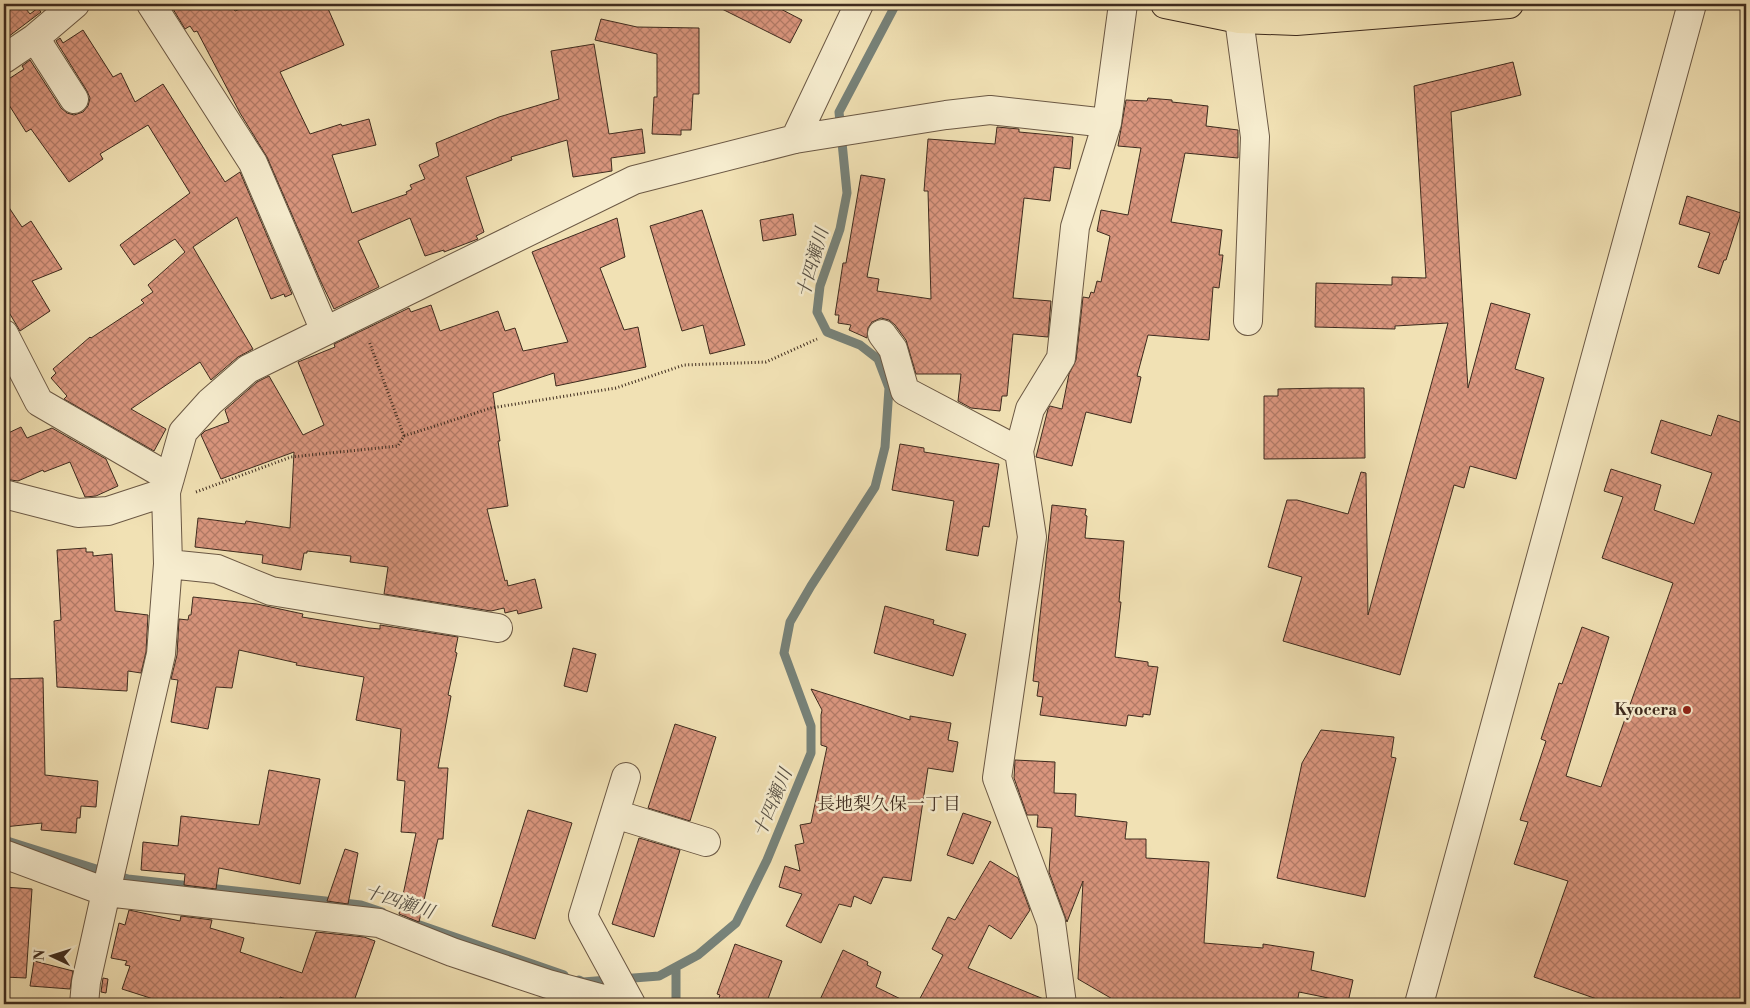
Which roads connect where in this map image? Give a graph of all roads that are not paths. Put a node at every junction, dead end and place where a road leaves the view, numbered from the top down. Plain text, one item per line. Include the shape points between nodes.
1 (75, 4) edge
2 (151, 4) edge
3 (859, 4) edge
4 (1123, 4) edge
5 (1165, 4) edge
6 (1509, 4) edge
7 (1692, 4) edge
8 (1297, 12) edge
9 (1239, 19) junction
10 (35, 38) junction
11 (4, 59) edge
12 (74, 99) dead end
13 (1107, 123) junction
14 (795, 139) junction
15 (1248, 321) dead end
16 (324, 331) junction
17 (4, 334) edge
18 (882, 334) dead end
19 (1019, 451) junction
20 (168, 485) junction
21 (4, 494) edge
22 (168, 564) junction
23 (498, 628) dead end
24 (626, 777) dead end
25 (615, 814) junction
26 (706, 842) dead end
27 (4, 854) edge
28 (106, 892) junction
29 (84, 1004) edge
30 (622, 1004) edge
31 (631, 1004) edge
32 (1062, 1004) edge
33 (1419, 1004) edge

1 - 10 street
2 - 16 street via 253,163
3 - 14 street
4 - 13 street
5 - 9 main road
6 - 8 main road
7 - 33 street
8 - 9 main road
9 - 15 street via 1255,136
10 - 11 street
10 - 12 street
13 - 14 street via 990,110
13 - 19 street via 1075,227 1061,358 1030,410
14 - 16 street via 634,180
16 - 20 street via 248,369 210,402 183,432
17 - 20 street via 40,402
18 - 19 street via 894,350 905,391
19 - 32 street via 1032,537 997,778 1051,922
20 - 21 street via 108,512 78,513
20 - 22 street
22 - 23 street via 217,569 271,591
22 - 28 street via 161,654
24 - 25 street
25 - 26 street
25 - 31 street via 583,916
27 - 28 street
28 - 29 street
28 - 30 street via 379,923 460,955

